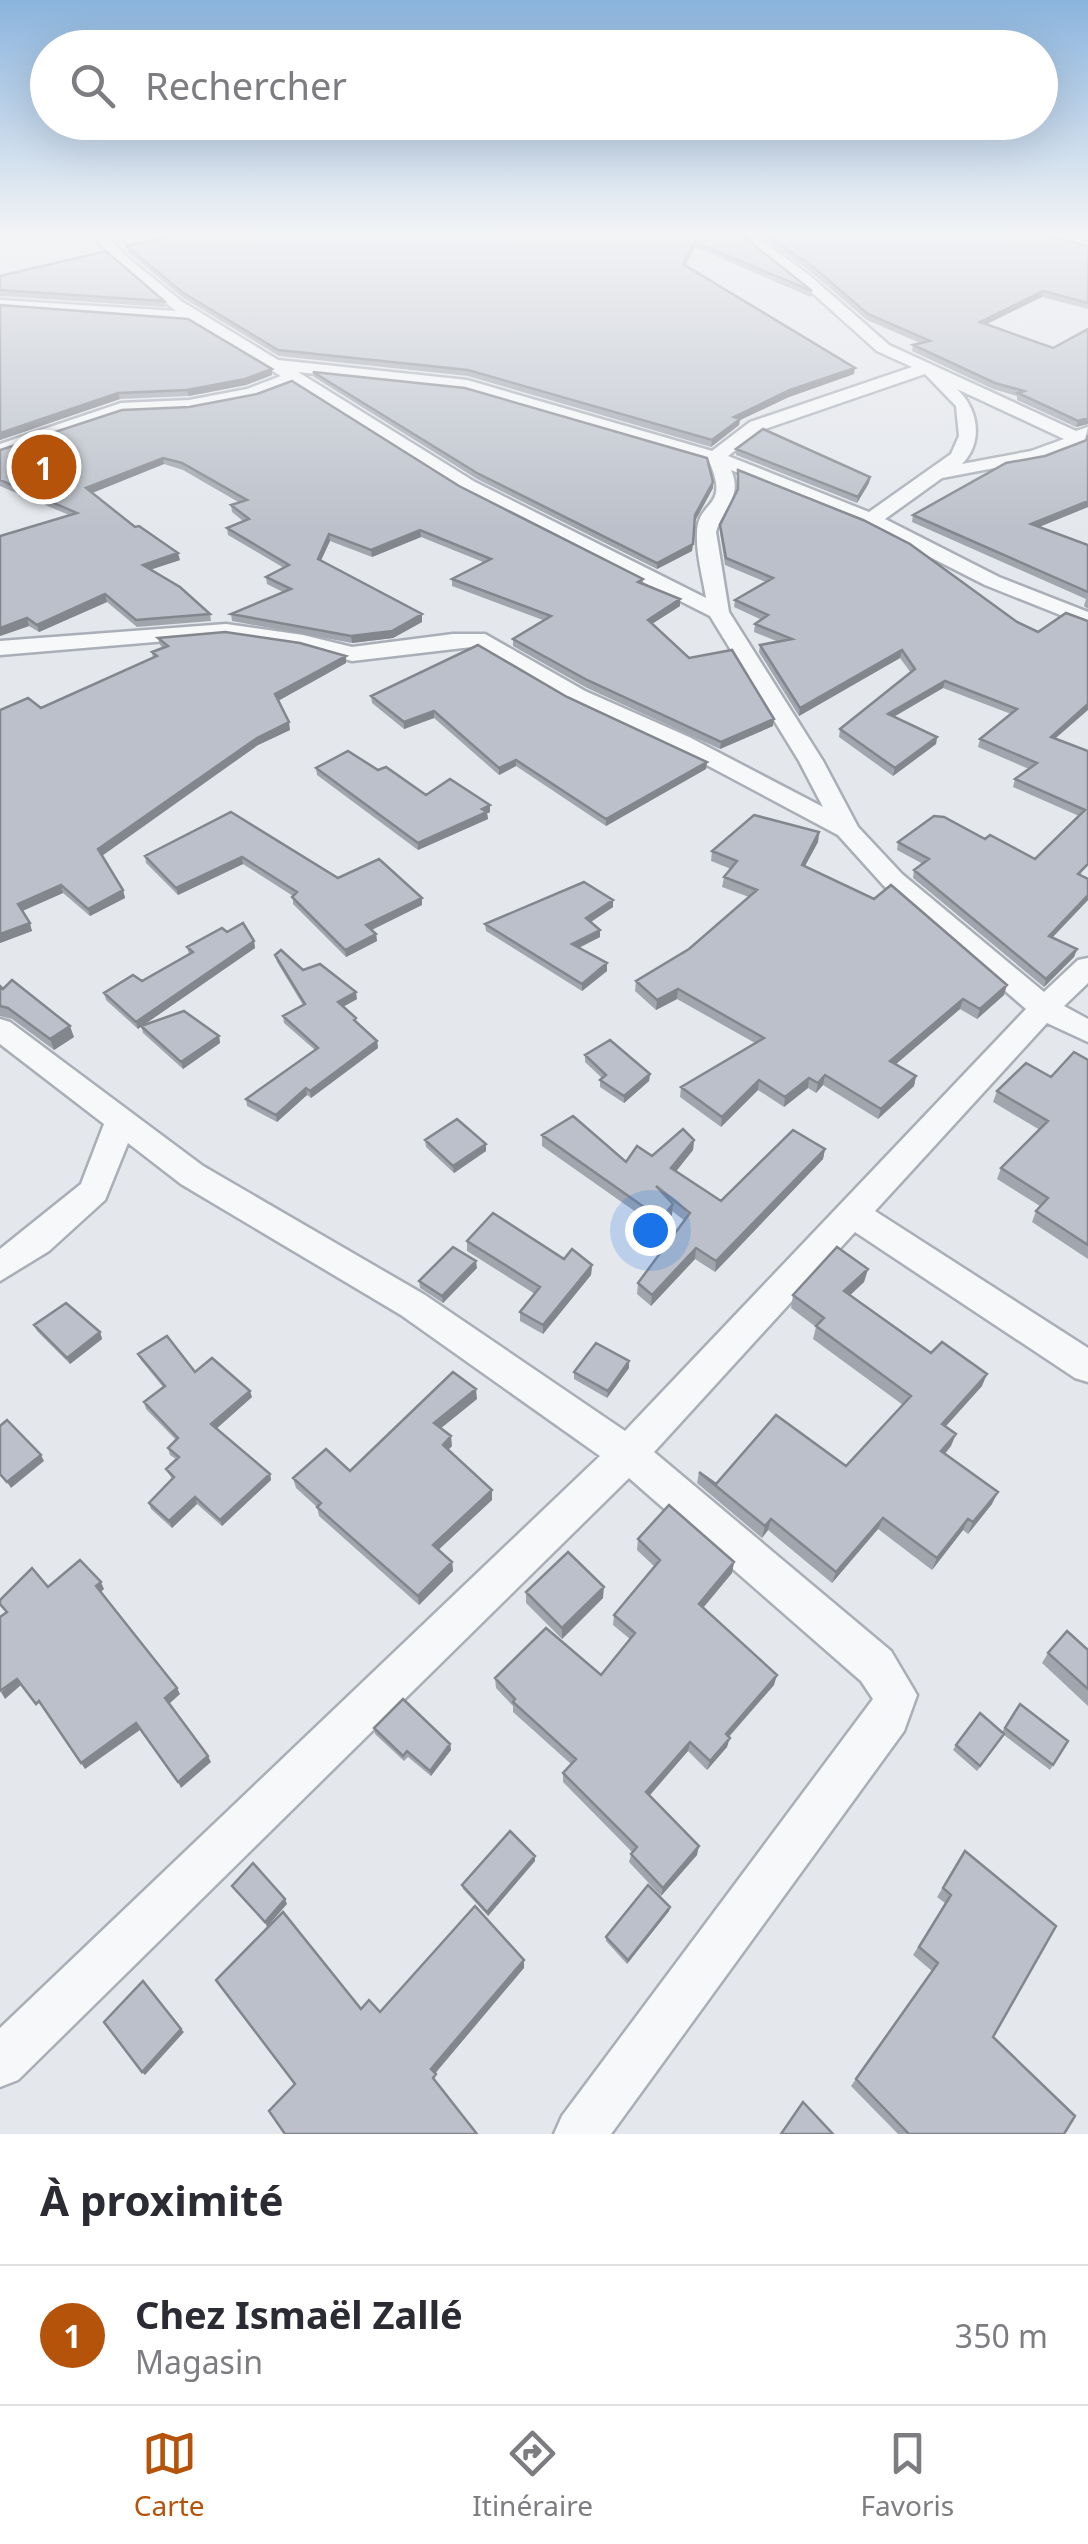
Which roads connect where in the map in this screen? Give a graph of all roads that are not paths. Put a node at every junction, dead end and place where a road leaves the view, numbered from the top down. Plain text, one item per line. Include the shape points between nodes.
1 (216, 333) edge
2 (865, 333) edge
3 (275, 365) junction
4 (928, 371) junction
5 (293, 377) junction
6 (1083, 435) edge
7 (0, 450) edge
8 (716, 458) junction
9 (938, 474) junction
10 (870, 518) junction
11 (718, 612) junction
12 (1088, 620) edge
13 (0, 648) edge
14 (847, 830) junction
15 (1088, 967) edge
16 (1044, 1008) junction
17 (0, 1028) edge
18 (1088, 1032) edge
19 (120, 1120) junction
20 (852, 1213) junction
21 (0, 1267) edge
22 (1088, 1367) edge
23 (628, 1454) junction
24 (0, 2062) edge
25 (580, 2134) edge

1 - 3 street
2 - 4 street
3 - 5 street
3 - 8 street via 467,384
4 - 6 street
4 - 8 street via 877,382 756,426
4 - 9 street via 964,406 968,436 959,457
5 - 7 street via 189,405 121,408
5 - 11 street via 431,465
6 - 9 street via 1038,456
8 - 10 street
8 - 11 street via 726,498 706,532
9 - 10 street
10 - 12 street via 992,581
11 - 14 street
13 - 14 street via 226,630 352,654 485,640 577,696
14 - 16 street via 893,880
15 - 16 street
16 - 18 street
16 - 20 street
17 - 19 street
19 - 21 street via 94,1191
19 - 23 street via 192,1175 412,1305
20 - 22 street
20 - 23 street
23 - 24 street
23 - 25 street via 876,1666 896,1695 888,1716

